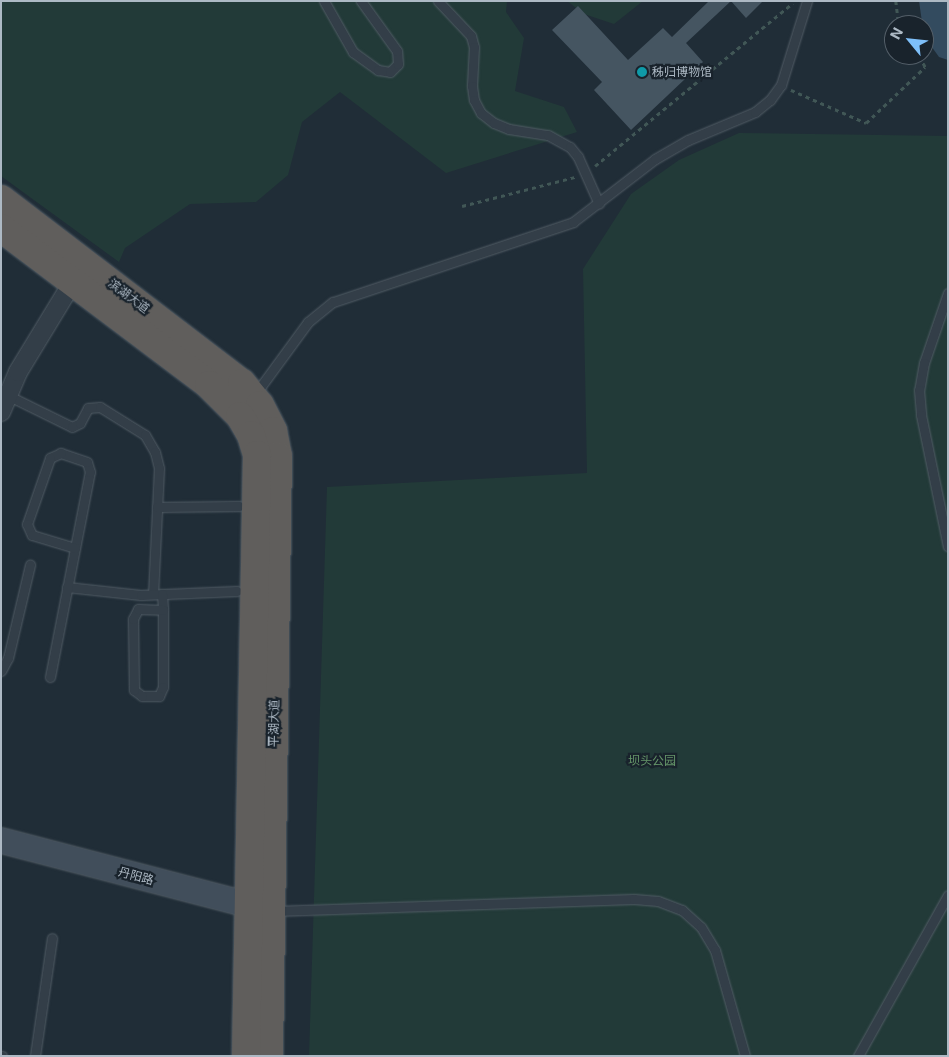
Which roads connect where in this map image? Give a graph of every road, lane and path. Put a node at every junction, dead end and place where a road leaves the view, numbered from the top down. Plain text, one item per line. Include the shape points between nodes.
1 (324, 1) edge
2 (360, 1) edge
3 (438, 1) edge
4 (796, 1) edge
5 (807, 1) edge
6 (896, 1) edge
7 (898, 15) edge
8 (924, 65) edge
9 (781, 85) junction
10 (585, 174) junction
11 (1, 200) edge
12 (599, 204) junction
13 (462, 206) dead end
14 (1, 228) edge
15 (78, 272) junction
16 (948, 292) edge
17 (7, 395) junction
18 (246, 406) junction
19 (1, 412) edge
20 (239, 506) dead end
21 (157, 507) junction
22 (948, 546) edge
23 (75, 548) junction
24 (30, 565) dead end
25 (67, 587) junction
26 (237, 591) dead end
27 (158, 594) junction
28 (163, 610) junction
29 (1, 671) edge
30 (50, 677) dead end
31 (1, 840) edge
32 (948, 895) edge
33 (260, 908) junction
34 (52, 938) dead end
35 (35, 1056) edge
36 (246, 1056) edge
37 (269, 1056) edge
38 (745, 1056) edge
39 (858, 1056) edge

1 - 2 lane via 353,52 378,70 390,72 398,64 397,51
3 - 10 lane via 471,36 474,47 472,86 474,100 481,112 494,123 509,129 548,134 560,139 578,157
4 - 10 path
5 - 9 lane
6 - 7 path
8 - 9 path via 866,123
9 - 12 lane via 755,112 672,149 640,169
10 - 12 lane
10 - 13 path
11 - 15 highway, 滨湖大道
12 - 18 lane via 559,228 333,302 319,310 296,335
14 - 15 highway, 滨湖大道
15 - 17 street
15 - 18 highway, 滨湖大道 via 221,365
16 - 22 lane via 924,363 919,390 921,415
17 - 19 street
17 - 21 lane via 72,426 80,423 88,408 100,407 136,426 155,452 159,468
18 - 33 highway, 平湖大道 via 273,431 278,456
20 - 21 lane
21 - 27 lane
23 - 23 lane via 90,472 87,462 60,453 50,458 27,524 32,535
23 - 25 lane
24 - 29 lane via 8,658
25 - 27 lane via 103,593
25 - 30 lane
26 - 27 lane
27 - 28 lane
28 - 28 lane via 164,687 159,696 142,696 134,690 133,619 138,609
31 - 33 main road, 丹阳路
32 - 39 lane
33 - 36 highway, 平湖大道
33 - 37 highway, 平湖大道
33 - 38 lane via 658,901 682,910 701,927 715,950
34 - 35 lane

